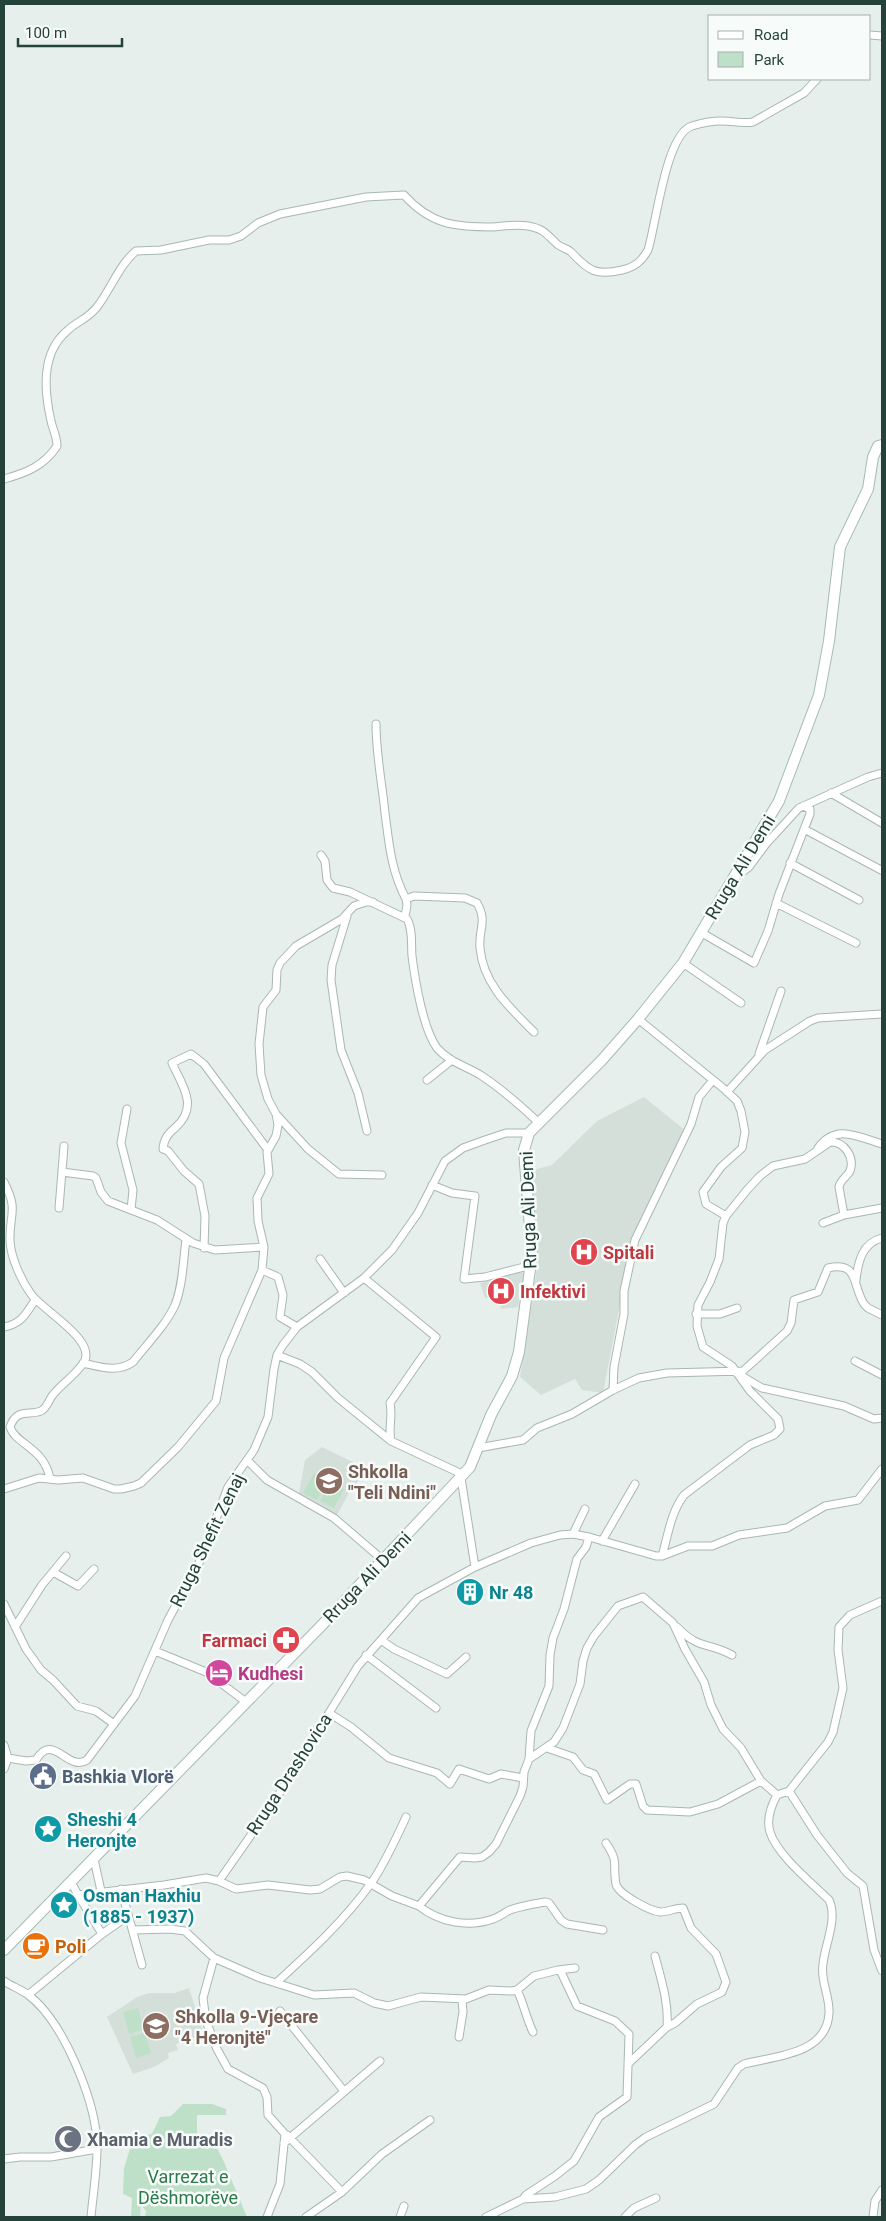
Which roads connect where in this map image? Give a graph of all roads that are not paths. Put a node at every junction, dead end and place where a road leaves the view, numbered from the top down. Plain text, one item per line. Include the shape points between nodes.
1 (816, 80) edge
2 (882, 444) edge
3 (4, 479) edge
4 (376, 724) dead end
5 (882, 773) edge
6 (831, 793) junction
7 (803, 806) junction
8 (882, 823) edge
9 (804, 829) junction
10 (322, 855) dead end
11 (790, 863) junction
12 (881, 870) edge
13 (729, 882) junction
14 (406, 899) junction
15 (859, 900) dead end
16 (372, 902) junction
17 (776, 904) junction
18 (347, 915) junction
19 (408, 922) junction
20 (702, 933) junction
21 (856, 944) dead end
22 (683, 963) junction
23 (781, 991) dead end
24 (741, 1003) dead end
25 (882, 1014) edge
26 (638, 1019) junction
27 (534, 1032) dead end
28 (758, 1058) junction
29 (452, 1060) junction
30 (427, 1080) dead end
31 (713, 1080) junction
32 (727, 1092) junction
33 (127, 1109) dead end
34 (276, 1114) junction
35 (538, 1122) junction
36 (367, 1131) dead end
37 (529, 1133) junction
38 (882, 1144) edge
39 (64, 1146) dead end
40 (268, 1150) junction
41 (814, 1153) junction
42 (62, 1172) junction
43 (382, 1175) dead end
44 (4, 1182) edge
45 (432, 1185) junction
46 (59, 1208) dead end
47 (882, 1208) edge
48 (131, 1210) junction
49 (844, 1215) junction
50 (726, 1216) junction
51 (823, 1223) dead end
52 (882, 1238) edge
53 (186, 1240) junction
54 (204, 1248) junction
55 (264, 1248) junction
56 (320, 1259) dead end
57 (532, 1265) junction
58 (262, 1270) junction
59 (364, 1278) junction
60 (856, 1283) junction
61 (344, 1293) junction
62 (35, 1300) junction
63 (737, 1308) dead end
64 (696, 1314) junction
65 (882, 1315) edge
66 (4, 1327) edge
67 (297, 1327) junction
68 (277, 1355) junction
69 (855, 1362) dead end
70 (84, 1363) junction
71 (735, 1372) junction
72 (882, 1375) edge
73 (613, 1390) junction
74 (882, 1418) edge
75 (391, 1441) junction
76 (478, 1448) junction
77 (247, 1460) junction
78 (882, 1469) edge
79 (463, 1476) junction
80 (50, 1479) junction
81 (635, 1484) dead end
82 (4, 1489) edge
83 (585, 1509) dead end
84 (573, 1534) junction
85 (589, 1537) junction
86 (602, 1540) junction
87 (66, 1556) dead end
88 (662, 1556) junction
89 (383, 1560) junction
90 (475, 1567) junction
91 (94, 1569) dead end
92 (53, 1572) junction
93 (882, 1601) edge
94 (4, 1604) edge
95 (673, 1623) junction
96 (14, 1627) junction
97 (381, 1640) junction
98 (155, 1651) junction
99 (732, 1654) dead end
100 (366, 1655) junction
101 (466, 1657) dead end
102 (246, 1702) junction
103 (436, 1708) dead end
104 (329, 1713) junction
105 (114, 1724) junction
106 (4, 1745) edge
107 (547, 1748) junction
108 (529, 1760) junction
109 (5, 1764) edge
110 (523, 1778) junction
111 (761, 1781) junction
112 (789, 1791) junction
113 (777, 1795) junction
114 (406, 1817) dead end
115 (606, 1843) dead end
116 (94, 1859) junction
117 (219, 1881) junction
118 (71, 1882) junction
119 (370, 1884) junction
120 (121, 1889) junction
121 (101, 1891) junction
122 (78, 1895) junction
123 (419, 1906) junction
124 (128, 1916) junction
125 (133, 1930) junction
126 (603, 1930) dead end
127 (102, 1934) junction
128 (4, 1950) edge
129 (655, 1956) dead end
130 (214, 1958) junction
131 (142, 1965) dead end
132 (576, 1968) dead end
133 (558, 1970) junction
134 (882, 1971) edge
135 (4, 1981) edge
136 (276, 1983) junction
137 (517, 1990) junction
138 (28, 1995) junction
139 (462, 1999) junction
140 (280, 2010) dead end
141 (667, 2027) junction
142 (534, 2032) dead end
143 (459, 2037) dead end
144 (380, 2062) dead end
145 (628, 2064) junction
146 (344, 2091) junction
147 (430, 2120) dead end
148 (284, 2131) junction
149 (290, 2138) junction
150 (284, 2143) junction
151 (97, 2149) junction
152 (4, 2159) edge
153 (882, 2190) edge
154 (342, 2192) junction
155 (656, 2198) dead end
156 (523, 2199) junction
157 (404, 2206) dead end
158 (91, 2217) edge
159 (268, 2217) edge
160 (306, 2217) edge
161 (400, 2217) edge
162 (486, 2217) edge
163 (625, 2217) edge
164 (873, 2217) edge

1 - 3 street via 804,93 753,122 722,121 692,126 681,132 668,167 648,250 635,266 624,270 598,272 587,268 572,253 557,245 552,237 526,226 464,226 436,220 425,215 404,195 366,197 280,214 229,240 136,251 86,320 67,330 48,362 45,380 57,446 40,466
2 - 13 main road, Rruga Ali Demi via 873,457 868,489 840,547 819,695 779,801
4 - 14 street via 376,749 390,855
5 - 6 street
6 - 7 street
6 - 8 street
7 - 9 street via 810,809
7 - 13 street via 794,812 749,867
9 - 11 street
9 - 12 street
10 - 16 street via 329,884 333,888
11 - 15 street
11 - 17 street
13 - 20 main road, Rruga Ali Demi
14 - 19 street
14 - 27 street via 442,895 477,903 483,918 480,954 490,981 497,993
16 - 18 street via 354,906
16 - 19 street
17 - 20 street via 754,963
17 - 21 street
18 - 34 street via 305,940 285,957 278,970 276,990 263,1007 259,1044 261,1075
18 - 36 street via 332,965 332,980 341,1050 358,1093
19 - 29 street via 415,982 423,1012 437,1048
20 - 22 main road, Rruga Ali Demi
22 - 24 street
22 - 26 main road, Rruga Ali Demi
23 - 28 street
25 - 28 street via 818,1018 776,1041
26 - 31 street
26 - 35 main road, Rruga Ali Demi via 602,1060
28 - 32 street
29 - 30 street
29 - 35 street via 504,1091
31 - 32 street
31 - 73 street via 699,1097 691,1124 635,1240 624,1291 624,1314
32 - 50 street via 737,1101 741,1111 744,1141 742,1148 708,1184 703,1197 709,1207
33 - 48 street via 121,1143 133,1190
34 - 40 street via 277,1131
34 - 43 street via 308,1149 339,1174
35 - 37 main road, Rruga Ali Demi
37 - 45 street, Rruga Shefit Zenaj via 506,1133 463,1148 445,1161
37 - 57 main road, Rruga Ali Demi via 524,1150
38 - 41 street via 850,1134 837,1134 827,1137
39 - 42 street
40 - 54 street via 204,1064 192,1054 172,1063 186,1093 188,1108 182,1121 165,1137 163,1149 199,1184 205,1216
40 - 55 street via 269,1174 257,1198
41 - 49 street via 830,1142 845,1147 848,1153 851,1167 839,1187
41 - 50 street via 805,1159 773,1166 760,1176
42 - 46 street
42 - 48 street via 93,1176 108,1201
44 - 62 street via 14,1210 10,1238 12,1254
45 - 57 street via 452,1193 475,1196 464,1279
45 - 59 street, Rruga Shefit Zenaj via 400,1238
47 - 49 street
48 - 53 street via 158,1220
49 - 51 street
50 - 64 street via 721,1230 719,1259
52 - 60 street via 871,1242 860,1258
53 - 54 street
53 - 70 street via 175,1304 133,1362 111,1369
54 - 55 street
55 - 58 street
56 - 61 street
57 - 76 main road, Rruga Ali Demi via 516,1365
58 - 67 street via 278,1277 283,1295 280,1317
58 - 80 street via 224,1358 216,1401 171,1454 140,1483 128,1489 114,1489 83,1478
59 - 61 street, Rruga Shefit Zenaj
59 - 75 street via 436,1337 390,1403 393,1414 389,1430
60 - 65 street via 864,1304
60 - 71 street via 847,1268 838,1266 826,1270 818,1292 794,1300 787,1331 746,1369
61 - 67 street, Rruga Shefit Zenaj
62 - 66 street via 21,1320
62 - 70 street via 80,1339 85,1351
63 - 64 street via 720,1314
64 - 71 street via 703,1347
67 - 68 street, Rruga Shefit Zenaj
68 - 75 street via 312,1372
68 - 77 street, Rruga Shefit Zenaj via 268,1417
69 - 72 street
70 - 80 street via 42,1411 21,1414 10,1427 46,1464
71 - 73 street via 667,1373 639,1378
71 - 74 street via 762,1388 844,1406 874,1419
71 - 88 street via 778,1418 780,1429 750,1445 684,1495 673,1515
73 - 76 street via 572,1414 537,1428 523,1440
75 - 79 street
76 - 79 main road, Rruga Ali Demi
77 - 89 street via 267,1480 334,1518
77 - 98 street, Rruga Shefit Zenaj via 228,1487 200,1561
78 - 88 street via 858,1500 825,1506 787,1528 738,1535 712,1546 688,1546
79 - 89 main road, Rruga Ali Demi
79 - 90 street
80 - 82 street via 32,1479
81 - 86 street
83 - 84 street
84 - 85 street
84 - 90 street, Rruga Drashovica via 531,1543
85 - 86 street
85 - 108 street via 577,1559 554,1638 547,1696 531,1731
86 - 88 street
87 - 92 street
89 - 102 main road, Rruga Ali Demi
90 - 97 street, Rruga Drashovica via 418,1598
91 - 92 street via 78,1586
92 - 96 street
93 - 112 street via 850,1614 839,1627 838,1650 843,1688 836,1721 828,1742
94 - 96 street
95 - 99 street via 697,1644
95 - 107 street via 643,1597 618,1606 587,1648 573,1705 563,1728
95 - 111 street via 704,1682 723,1729 741,1748
96 - 105 street via 40,1670 54,1680 71,1700 84,1709 96,1711
97 - 100 street, Rruga Drashovica
97 - 101 street via 447,1674
98 - 102 street via 206,1672
98 - 105 street, Rruga Shefit Zenaj via 135,1696
100 - 103 street
100 - 104 street, Rruga Drashovica
102 - 116 main road, Rruga Ali Demi
104 - 110 street via 389,1758 436,1773 450,1784 459,1768 489,1779 501,1774
104 - 117 street, Rruga Drashovica via 274,1802
105 - 109 street, Rruga Shefit Zenaj via 81,1764 50,1749 40,1752 36,1760
106 - 109 street
107 - 108 street
107 - 111 street via 573,1757 583,1770 594,1774 607,1800 630,1784 636,1784 643,1806 654,1812 703,1810
108 - 110 street
110 - 123 street via 520,1796 496,1844 482,1857 460,1858
111 - 113 street
112 - 113 street
112 - 134 street via 818,1835 848,1873 863,1886 874,1950
113 - 156 street via 768,1823 774,1841 832,1906 822,1971 829,2012 822,2033 802,2050 744,2064 714,2104 646,2137 586,2188 555,2197
114 - 119 street via 387,1858
115 - 141 street via 616,1860 616,1884 621,1893 653,1911 683,1908 691,1928 716,1954 724,1973 726,1982 722,1992 697,2004
116 - 118 main road, Rruga Ali Demi
116 - 121 street
117 - 119 street via 242,1890 258,1885 310,1890 347,1876
117 - 120 street via 206,1878 164,1886
118 - 122 street
118 - 128 main road, Rruga Ali Demi
119 - 123 street
119 - 136 street via 338,1924
120 - 121 street
120 - 124 street
121 - 122 street
122 - 127 street
123 - 126 street via 439,1918 467,1924 494,1919 519,1907 544,1902 549,1903 567,1924
124 - 125 street
124 - 127 street
125 - 130 street via 170,1928 185,1931
125 - 131 street
127 - 138 street
129 - 141 street via 665,1995
130 - 136 street
130 - 148 street via 204,1998 206,2021 217,2049 228,2069 263,2088 268,2115
132 - 133 street
133 - 137 street via 534,1976
133 - 145 street via 562,1972 576,2006 609,2018 626,2030 630,2038
135 - 138 street
136 - 139 street via 314,1995 354,1993 388,2006 421,1996
137 - 139 street via 489,1990
137 - 142 street
138 - 151 street via 50,2019 77,2066 91,2108
139 - 143 street
140 - 146 street
141 - 145 street
144 - 146 street
145 - 156 street via 625,2100 599,2117 574,2161
146 - 149 street
147 - 154 street via 382,2154
148 - 149 street
148 - 150 street
149 - 150 street
149 - 154 street
150 - 159 street via 280,2184
151 - 152 street via 51,2157
151 - 158 street
153 - 164 street via 875,2201
154 - 160 street
155 - 163 street via 634,2208
156 - 162 street
157 - 161 street

